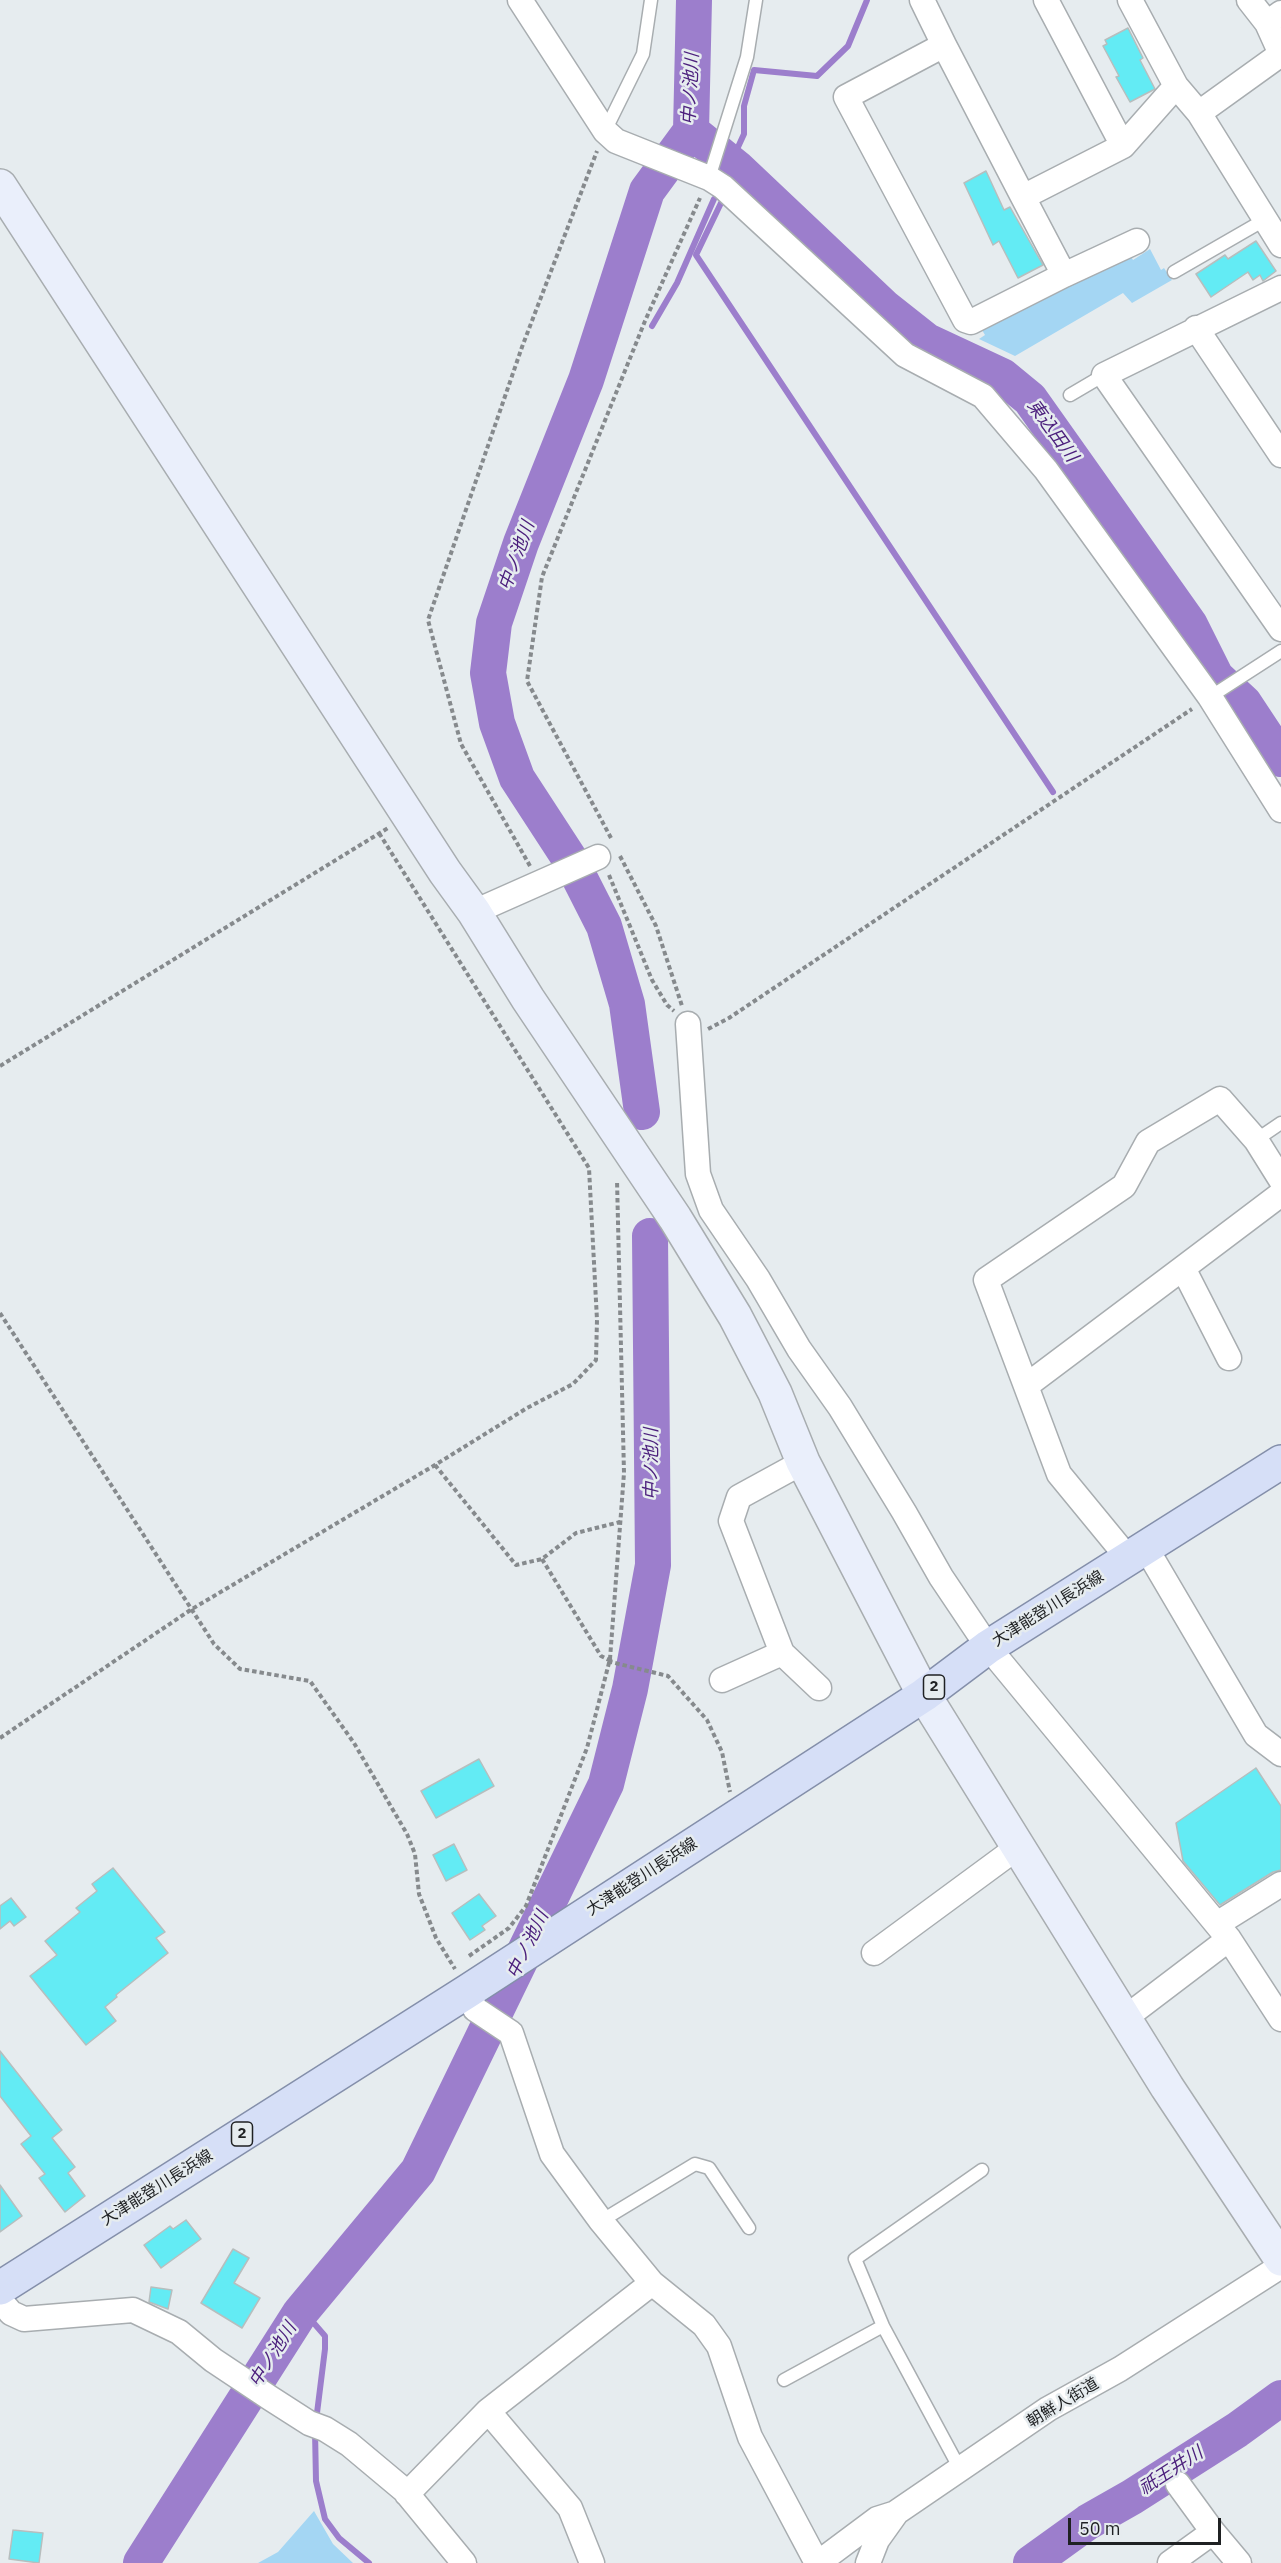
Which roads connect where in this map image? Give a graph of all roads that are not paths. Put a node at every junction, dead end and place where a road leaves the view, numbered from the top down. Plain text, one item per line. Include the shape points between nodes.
1 (520, 0) edge
2 (651, 0) edge
3 (756, 0) edge
4 (922, 0) edge
5 (1046, 0) edge
6 (1249, 0) edge
7 (1139, 3) edge
8 (1274, 18) edge
9 (944, 45) junction
10 (1176, 86) junction
11 (1199, 113) junction
12 (610, 136) junction
13 (1123, 146) junction
14 (708, 171) junction
15 (0, 186) edge
16 (1023, 197) junction
17 (1270, 216) edge
18 (1137, 240) dead end
19 (1281, 245) edge
20 (1174, 272) dead end
21 (1064, 275) junction
22 (1281, 288) edge
23 (1196, 328) junction
24 (1104, 375) junction
25 (1070, 395) dead end
26 (1281, 455) edge
27 (1281, 629) edge
28 (1281, 651) edge
29 (1213, 695) junction
30 (1281, 810) edge
31 (610, 851) road end
32 (474, 912) junction
33 (688, 1024) road end
34 (1281, 1123) edge
35 (1256, 1140) junction
36 (1281, 1180) edge
37 (1281, 1194) edge
38 (1183, 1268) junction
39 (1229, 1358) dead end
40 (1026, 1386) junction
41 (803, 1462) junction
42 (1281, 1462) edge
43 (1137, 1553) junction
44 (988, 1647) junction
45 (782, 1653) junction
46 (722, 1680) dead end
47 (819, 1688) dead end
48 (924, 1695) junction
49 (1281, 1754) edge
50 (1018, 1847) junction
51 (1281, 1884) edge
52 (1223, 1932) junction
53 (874, 1953) dead end
54 (470, 1986) junction
55 (1125, 2018) junction
56 (1281, 2019) edge
57 (982, 2170) dead end
58 (601, 2221) junction
59 (749, 2228) dead end
60 (1281, 2259) edge
61 (1281, 2266) edge
62 (652, 2283) junction
63 (0, 2288) edge
64 (0, 2300) edge
65 (883, 2326) junction
66 (784, 2380) dead end
67 (488, 2411) junction
68 (960, 2469) junction
69 (1178, 2484) dead end
70 (407, 2494) junction
71 (897, 2512) junction
72 (1213, 2532) junction
73 (464, 2563) edge
74 (592, 2563) edge
75 (817, 2563) edge
76 (868, 2563) edge
77 (1170, 2563) edge
78 (1239, 2563) edge

1 - 12 street
2 - 12 lane via 643,54
3 - 14 lane via 747,57 721,143
4 - 9 street
5 - 13 street
6 - 8 street
7 - 10 street
8 - 11 street via 1281,54
9 - 16 street
9 - 21 street via 846,97 965,320 972,322
10 - 11 street
10 - 13 street
11 - 17 street
12 - 14 street
13 - 16 street
14 - 29 street via 906,355 983,396 1046,470
15 - 32 street
16 - 21 street
17 - 19 street
17 - 20 lane
18 - 21 street
22 - 23 street
23 - 24 street
23 - 26 street
24 - 25 lane
24 - 27 street
28 - 29 lane
29 - 30 street
31 - 32 street
32 - 41 street via 735,1316 775,1393
33 - 44 street via 698,1174 711,1210 840,1407 941,1577
34 - 35 lane
35 - 36 street
35 - 40 street via 1220,1098 1148,1142 1124,1186 986,1280
37 - 38 street
38 - 39 street
38 - 40 street
40 - 43 street via 1059,1474
41 - 45 street via 739,1497 730,1521
41 - 48 street
42 - 43 main road, 大津能登川長浜線 / 2
43 - 44 main road, 大津能登川長浜線 / 2
43 - 49 street via 1256,1735
44 - 48 main road, 大津能登川長浜線 / 2
44 - 52 street
45 - 46 street
45 - 47 street
48 - 50 street
48 - 54 main road, 大津能登川長浜線 / 2
50 - 53 street
50 - 55 street
51 - 52 street
52 - 55 street
52 - 56 street
54 - 58 street via 511,2034 552,2154
54 - 63 main road, 大津能登川長浜線 / 2
55 - 60 street
57 - 65 lane via 855,2259
58 - 59 lane via 695,2164 709,2168
58 - 62 street
61 - 68 street, 朝鮮人街道 via 1120,2369 1048,2409
62 - 67 street
62 - 75 street via 704,2325 719,2346 750,2437
64 - 70 street via 11,2313 24,2319 134,2310 179,2332 232,2373 349,2444
65 - 66 lane
65 - 68 lane
67 - 70 street
67 - 74 street via 570,2508
68 - 71 street, 朝鮮人街道
69 - 72 street
70 - 73 street
71 - 75 street via 877,2519
71 - 76 street, 朝鮮人街道 via 877,2540
72 - 77 street
72 - 78 street

